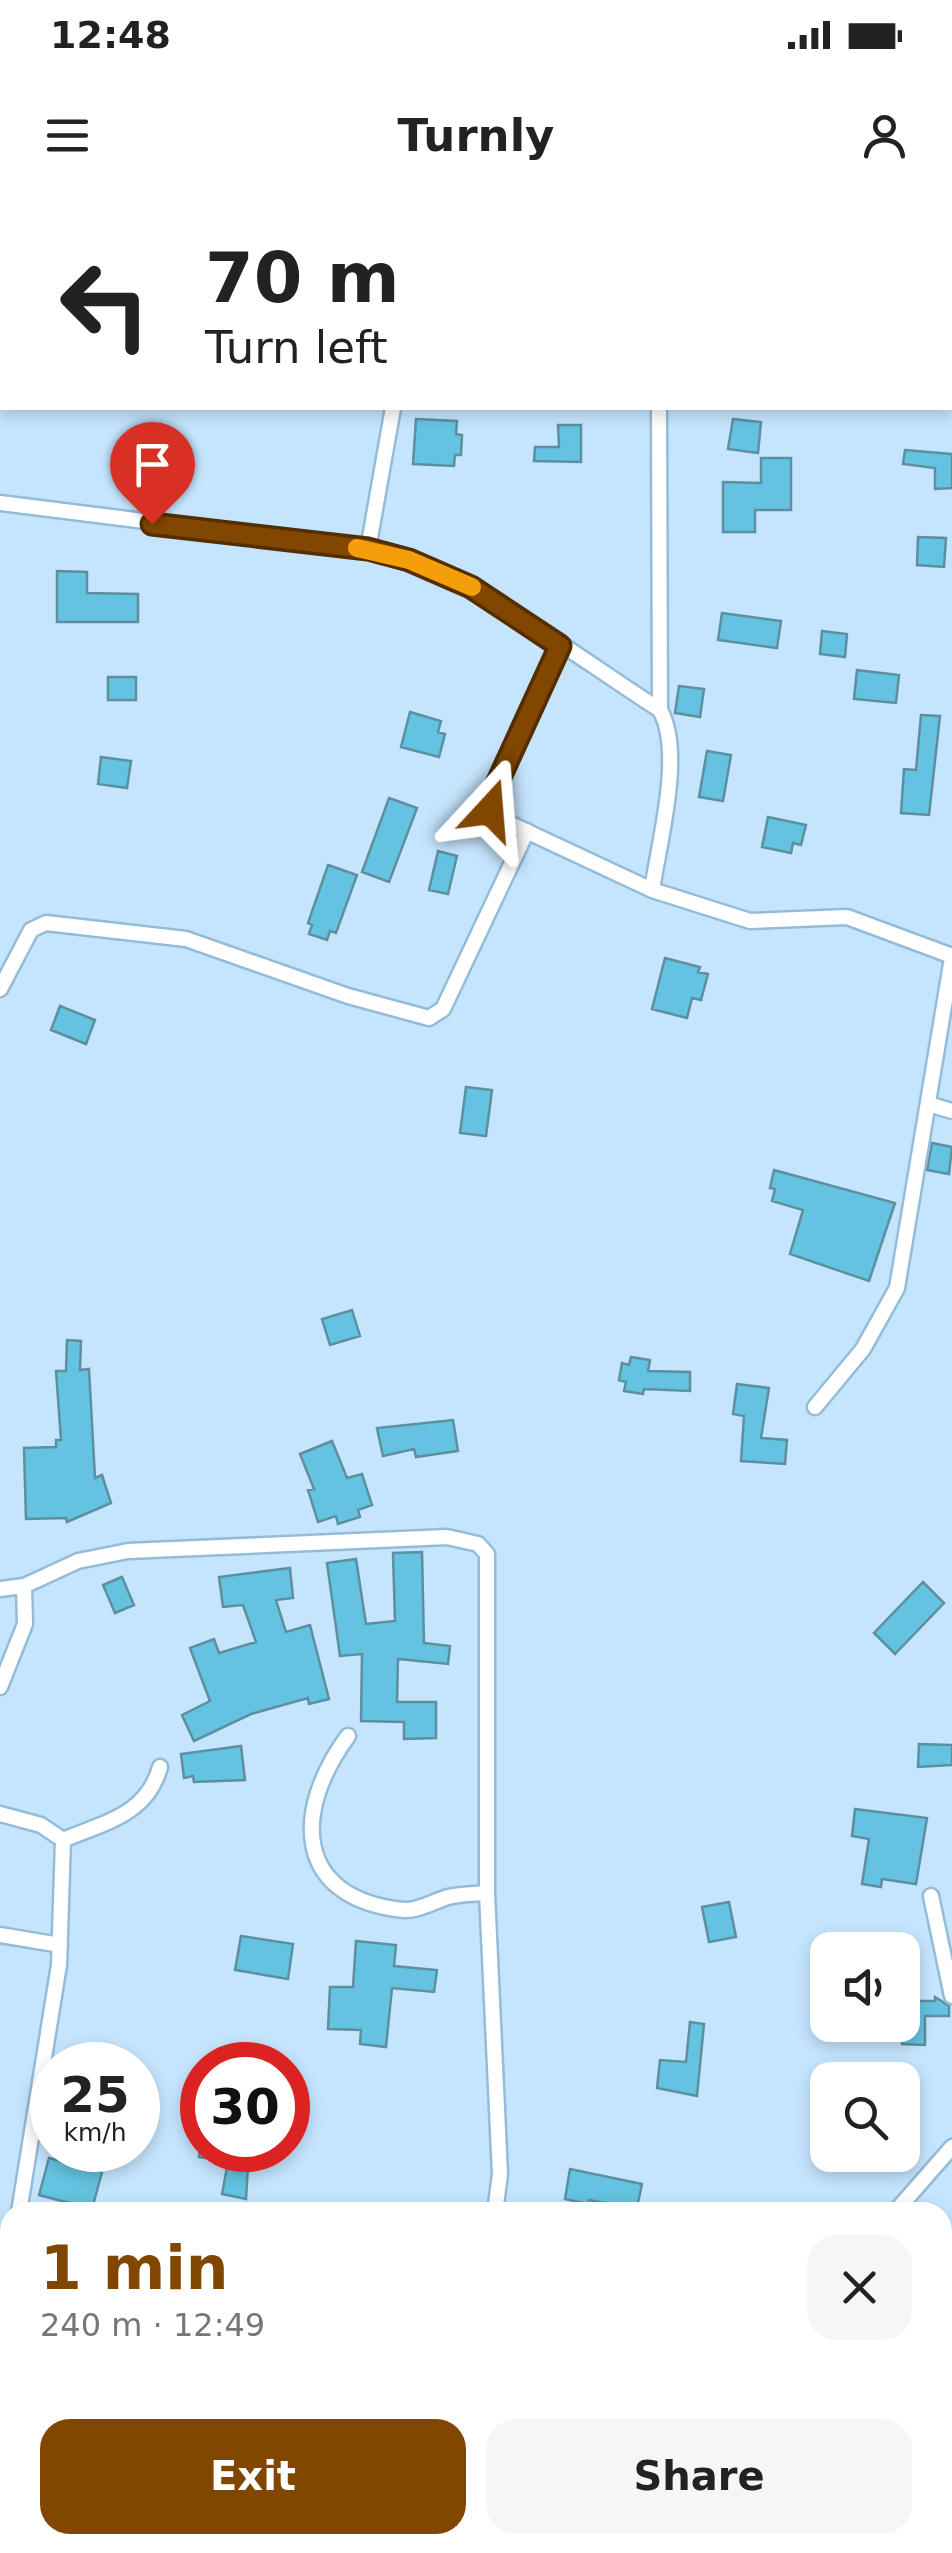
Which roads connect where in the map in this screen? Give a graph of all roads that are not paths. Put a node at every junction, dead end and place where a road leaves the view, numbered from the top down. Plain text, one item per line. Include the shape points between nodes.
1 (394, 410) edge
2 (659, 410) edge
3 (0, 504) edge
4 (368, 549) junction
5 (560, 646) junction
6 (660, 710) junction
7 (527, 831) junction
8 (652, 890) junction
9 (952, 957) edge
10 (0, 989) edge
11 (928, 1104) junction
12 (952, 1111) edge
13 (815, 1406) dead end
14 (24, 1586) junction
15 (0, 1589) edge
16 (0, 1687) edge
17 (348, 1736) dead end
18 (160, 1767) dead end
19 (0, 1814) edge
20 (63, 1840) junction
21 (486, 1893) junction
22 (932, 1896) dead end
23 (0, 1935) edge
24 (60, 1945) junction
25 (952, 1996) edge
26 (952, 2147) edge
27 (20, 2202) edge
28 (496, 2202) edge
29 (904, 2202) edge

1 - 4 street
2 - 6 street
3 - 4 street
4 - 5 street via 471,587
5 - 6 street
5 - 7 street via 490,799 496,817
6 - 8 street via 670,750
7 - 8 street
7 - 10 street via 443,1010 429,1018 186,939 46,924 31,930
8 - 9 street via 750,922 846,917
9 - 11 street
11 - 12 street
11 - 13 street via 897,1288 863,1349
14 - 15 street
14 - 16 street via 25,1624
14 - 21 street via 78,1561 128,1551 447,1537 478,1544 489,1569
17 - 21 street via 312,1802 308,1833 326,1874 352,1899 409,1911
18 - 20 street via 153,1792 126,1814
19 - 20 street via 41,1825
20 - 24 street
21 - 28 street via 500,2174
22 - 25 street
23 - 24 street
24 - 27 street
26 - 29 street

